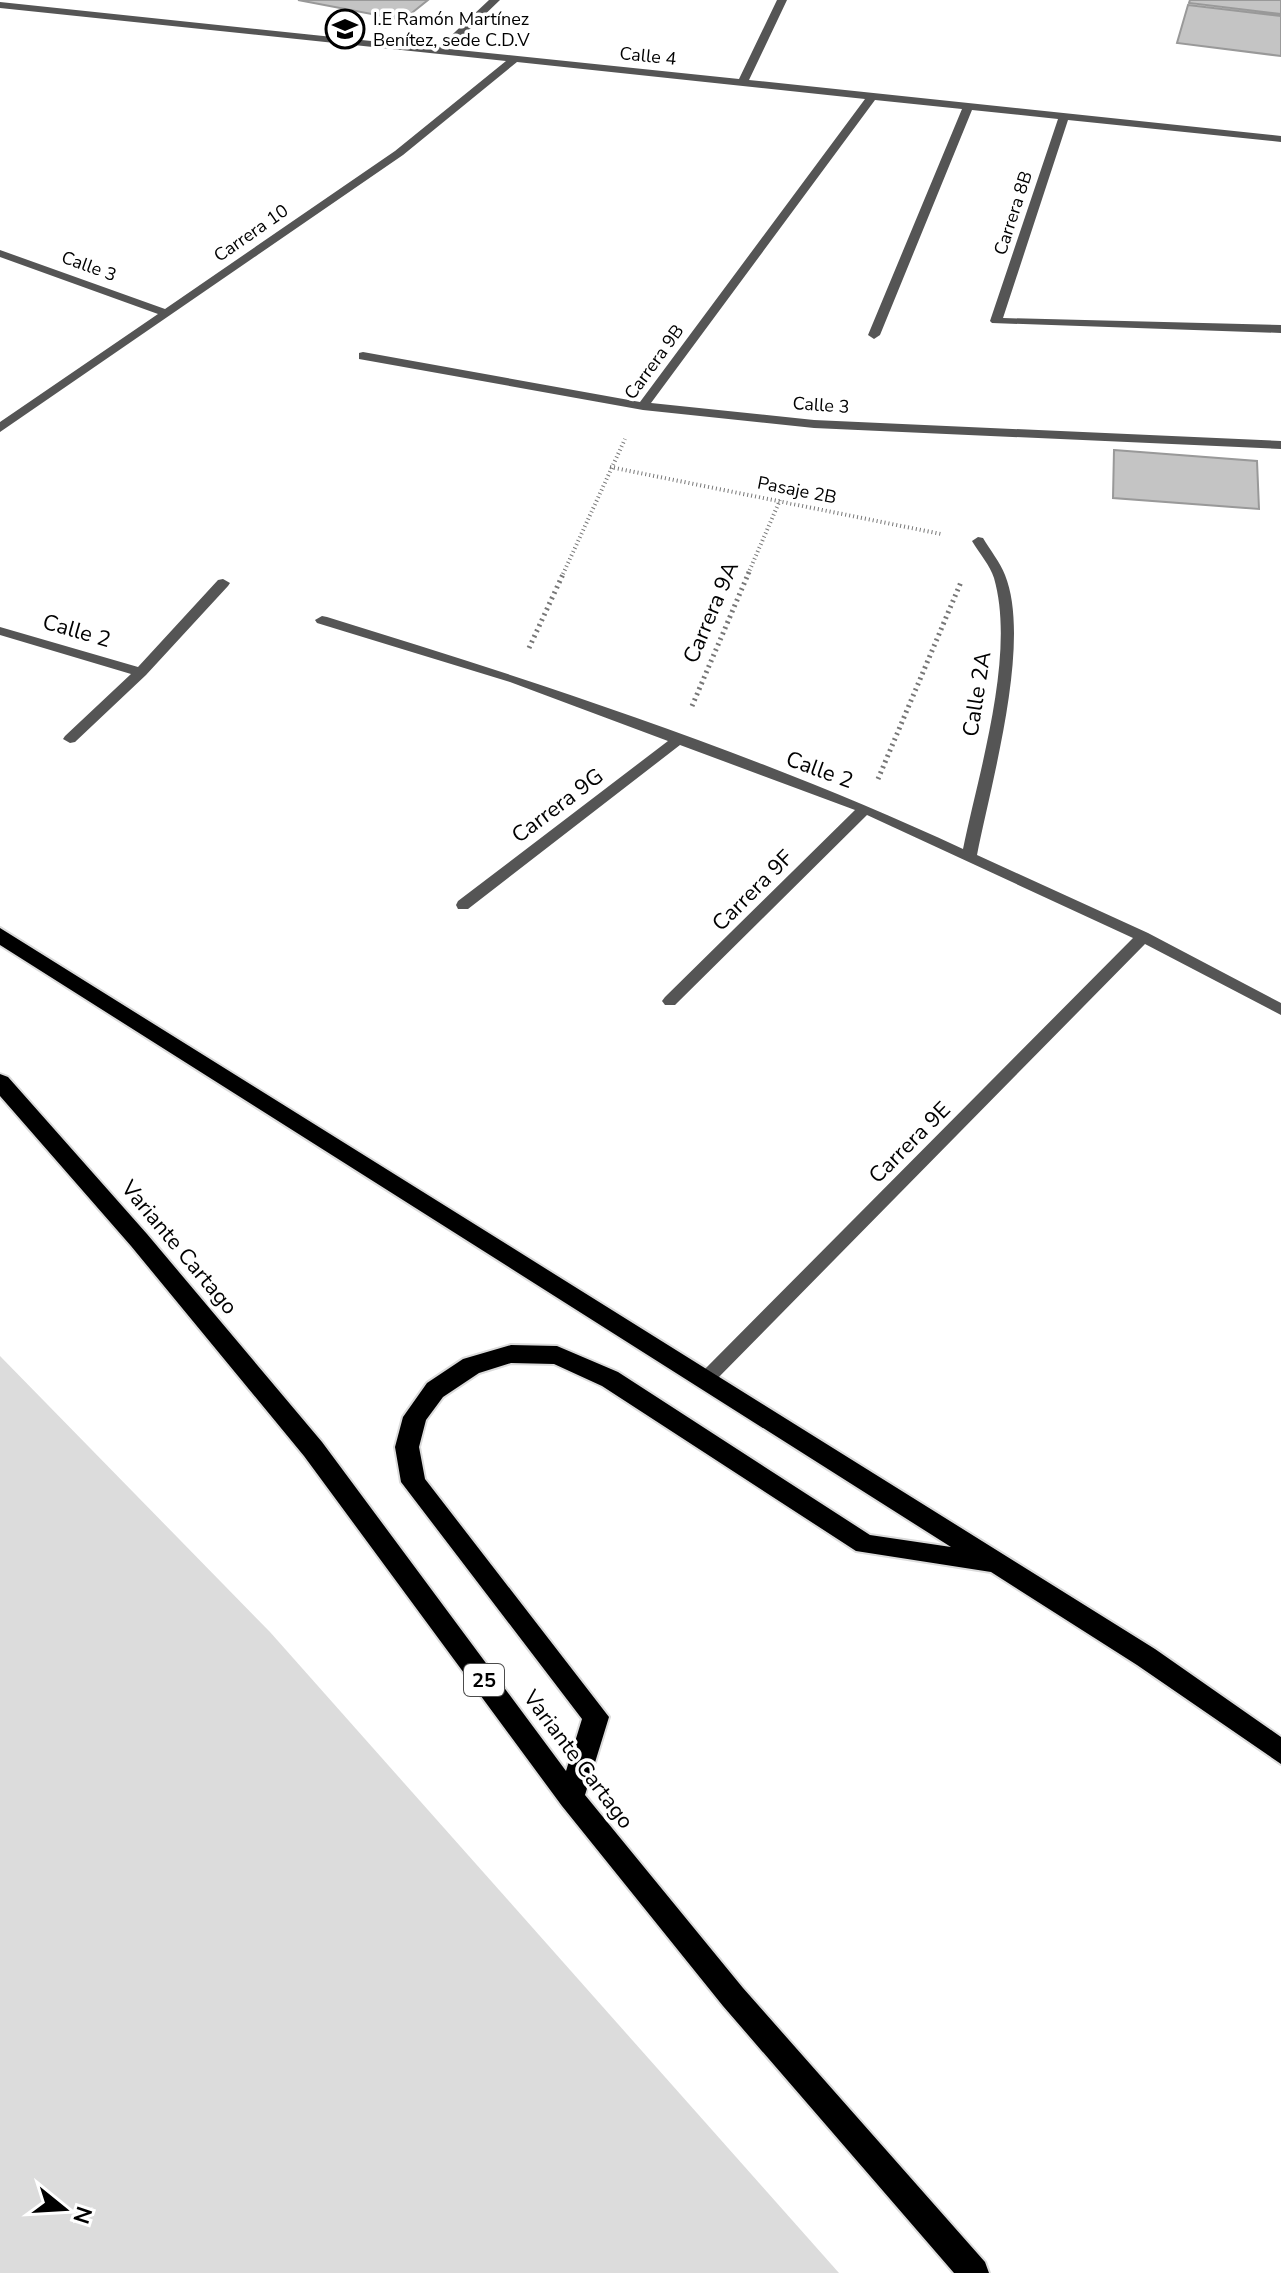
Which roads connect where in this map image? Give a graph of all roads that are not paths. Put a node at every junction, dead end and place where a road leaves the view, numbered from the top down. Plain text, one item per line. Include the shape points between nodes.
1 (495, 0) edge
2 (782, 0) edge
3 (4, 7) edge
4 (441, 51) junction
5 (516, 58) junction
6 (743, 82) junction
7 (872, 96) junction
8 (968, 106) junction
9 (1064, 116) junction
10 (1281, 139) edge
11 (0, 253) edge
12 (166, 313) junction
13 (1281, 329) edge
14 (874, 335) dead end
15 (363, 356) dead end
16 (643, 406) junction
17 (0, 428) edge
18 (1281, 445) edge
19 (978, 541) road end
20 (223, 583) dead end
21 (322, 620) dead end
22 (0, 631) edge
23 (141, 672) junction
24 (70, 739) dead end
25 (678, 740) junction
26 (865, 809) junction
27 (969, 857) junction
28 (463, 905) dead end
29 (0, 935) edge
30 (1143, 937) junction
31 (670, 1001) dead end
32 (1281, 1010) edge
33 (0, 1082) edge
34 (707, 1378) junction
35 (997, 1564) junction
36 (1281, 1752) edge
37 (571, 1798) junction
38 (974, 2273) edge

1 - 4 street
2 - 6 street
3 - 4 street, Calle 4
4 - 5 street, Calle 4
5 - 6 street, Calle 4
5 - 12 street, Carrera 10 via 399,153
6 - 7 street, Calle 4
7 - 8 street, Calle 4
7 - 16 street, Carrera 9B
8 - 9 street, Calle 4
8 - 14 street
9 - 10 street, Calle 4
9 - 13 street, Carrera 8B via 996,321
11 - 12 street, Calle 3
12 - 17 street, Carrera 10
15 - 16 street, Calle 3
16 - 18 street, Calle 3 via 814,424
19 - 27 street, Calle 2A via 1000,578 1008,632
20 - 23 street
21 - 25 street, Calle 2 via 515,679
22 - 23 street, Calle 2
23 - 24 street
25 - 26 street, Calle 2
25 - 28 street, Carrera 9G
26 - 27 street, Calle 2
26 - 31 street, Carrera 9F
27 - 30 street, Calle 2
29 - 34 highway
30 - 32 street, Calle 2
30 - 34 street, Carrera 9E
33 - 37 highway, Variante Cartago / 25 via 313,1449
34 - 35 highway
35 - 36 highway via 1146,1657
35 - 37 highway via 865,1544 610,1379 557,1355 511,1354 471,1366 435,1390 415,1417 407,1447 413,1482 596,1717
37 - 38 highway, Variante Cartago / 25 via 733,1997

